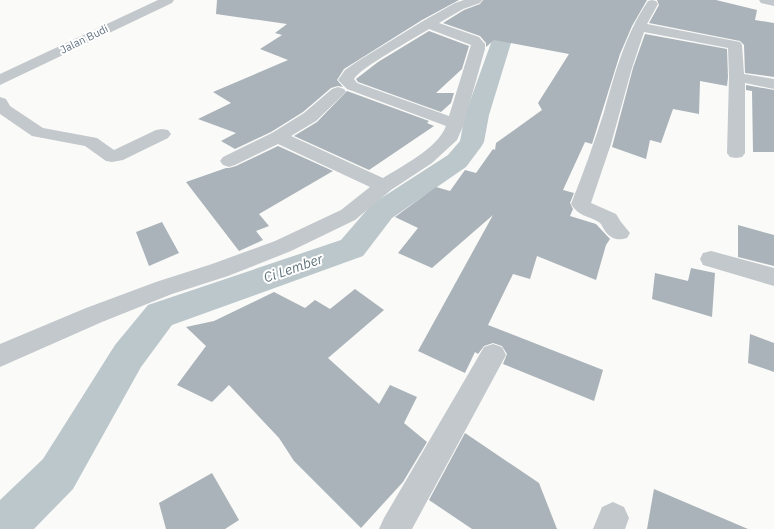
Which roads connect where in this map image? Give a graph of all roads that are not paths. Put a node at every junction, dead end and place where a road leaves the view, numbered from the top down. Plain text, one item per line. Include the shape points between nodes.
1 (168, 0) edge
2 (476, 0) edge
3 (765, 0) edge
4 (774, 2) edge
5 (652, 4) dead end
6 (428, 24) junction
7 (639, 27) junction
8 (738, 77) junction
9 (0, 80) edge
10 (774, 84) edge
11 (338, 92) dead end
12 (0, 102) edge
13 (456, 124) junction
14 (162, 134) dead end
15 (278, 137) junction
16 (736, 153) dead end
17 (229, 161) dead end
18 (384, 186) junction
19 (620, 233) dead end
20 (711, 259) dead end
21 (774, 277) edge
22 (493, 355) dead end
23 (0, 356) edge
24 (395, 529) edge

1 - 9 street, Jalan Budi
2 - 6 street via 459,6
3 - 4 street
5 - 7 street
6 - 13 street via 464,36 478,44
6 - 13 street via 363,64 350,73 346,80 352,86
7 - 8 street via 735,45
7 - 19 street via 581,204 609,219
8 - 10 street
8 - 16 street
11 - 15 street via 310,117
12 - 14 street via 4,109 38,132 91,142 112,157
13 - 18 street via 451,136 426,159
15 - 17 street
15 - 18 street
18 - 23 street via 348,215 283,246 94,315
20 - 21 street
22 - 24 street

